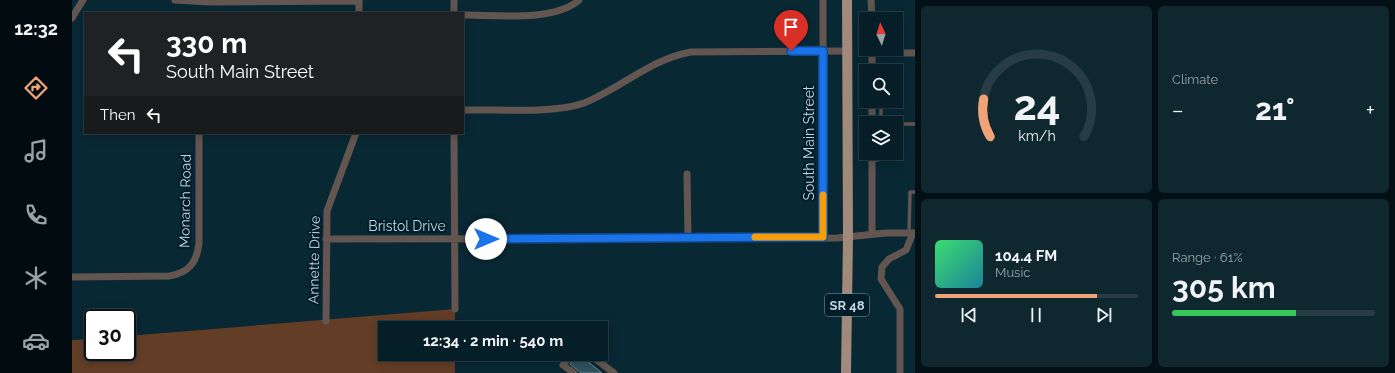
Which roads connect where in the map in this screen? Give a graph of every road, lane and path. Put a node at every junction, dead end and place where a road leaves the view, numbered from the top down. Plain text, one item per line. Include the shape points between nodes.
1 (83, 0) edge
2 (174, 0) edge
3 (454, 0) edge
4 (580, 0) edge
5 (823, 0) edge
6 (847, 0) edge
7 (872, 0) edge
8 (359, 1) edge
9 (359, 12) edge
10 (454, 12) edge
11 (872, 12) edge
12 (464, 15) edge
13 (72, 18) edge
14 (823, 51) junction
15 (848, 51) junction
16 (903, 52) edge
17 (915, 52) edge
18 (464, 110) edge
19 (903, 124) edge
20 (915, 124) edge
21 (199, 134) edge
22 (356, 134) edge
23 (454, 134) edge
24 (877, 160) edge
25 (872, 161) joint
26 (688, 174) dead end
27 (915, 192) edge
28 (909, 213) junction
29 (915, 213) edge
30 (872, 234) junction
31 (912, 234) edge
32 (823, 237) junction
33 (848, 237) junction
34 (688, 238) junction
35 (326, 239) junction
36 (455, 239) junction
37 (72, 277) edge
38 (455, 309) dead end
39 (326, 320) dead end
40 (566, 361) edge
41 (598, 361) edge
42 (574, 373) edge
43 (614, 373) edge
44 (846, 373) edge
45 (900, 373) edge

1 - 13 street
2 - 8 street
3 - 10 street
4 - 12 street via 553,14
5 - 14 street, South Main Street
6 - 15 main road, SR 48
7 - 11 street
8 - 9 street
14 - 15 street
14 - 18 street via 685,53 668,58 591,100 568,107
14 - 32 street, South Main Street
15 - 33 main road, SR 48
16 - 17 street
19 - 20 lane
21 - 37 street, Monarch Road via 199,243 193,264 183,273 169,276
22 - 35 street, Annette Drive via 329,202
23 - 36 street
24 - 25 lane
25 - 30 street
26 - 34 street
27 - 28 lane via 910,192
28 - 29 lane
28 - 31 lane
30 - 31 street, Bristol Drive
30 - 33 street, Bristol Drive
31 - 45 street via 906,250 889,259 882,267 881,279 900,309
32 - 33 street, Bristol Drive
32 - 34 street, Bristol Drive
33 - 44 main road, SR 48
34 - 36 street, Bristol Drive
35 - 36 street, Bristol Drive
35 - 39 street, Annette Drive
36 - 38 street
40 - 42 street via 563,365
41 - 43 street

